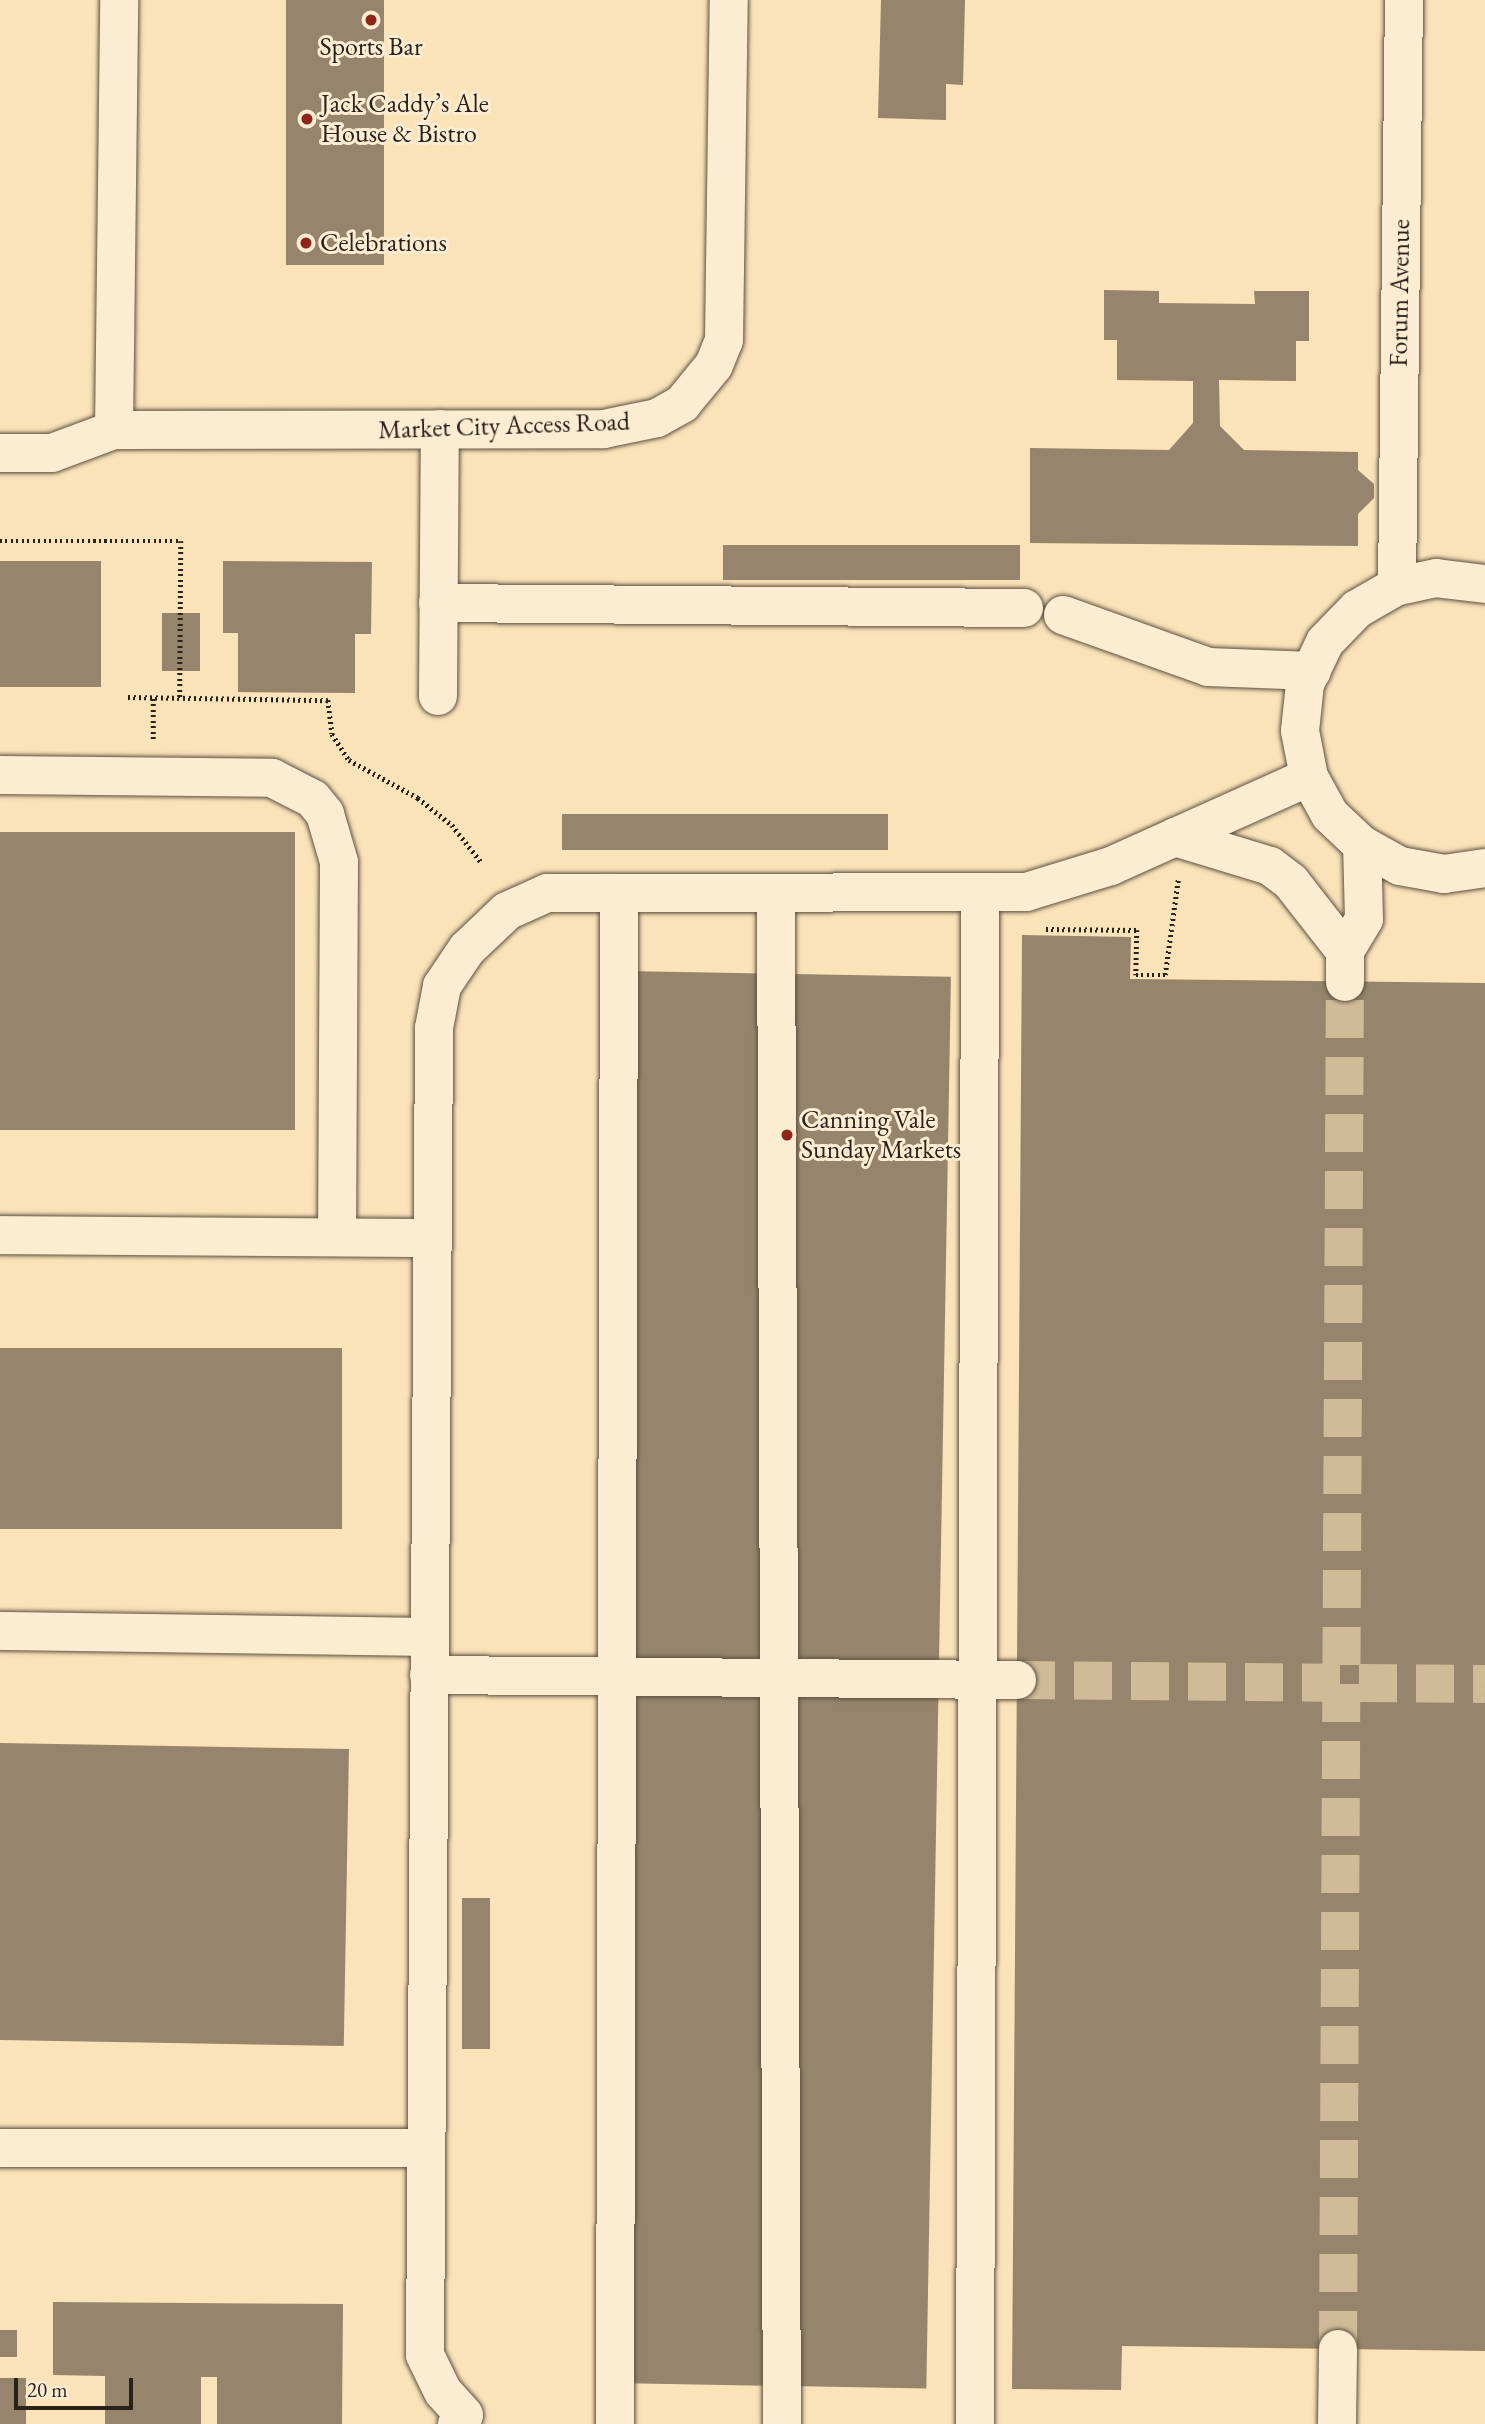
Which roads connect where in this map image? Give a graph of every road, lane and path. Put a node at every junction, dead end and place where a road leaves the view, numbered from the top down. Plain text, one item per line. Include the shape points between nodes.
1 (119, 0) edge
2 (729, 0) edge
3 (1404, 0) edge
4 (440, 429) junction
5 (114, 430) junction
6 (0, 453) edge
7 (0, 541) edge
8 (1485, 584) edge
9 (1397, 586) junction
10 (438, 603) junction
11 (1024, 608) dead end
12 (1063, 615) dead end
13 (1312, 671) junction
14 (438, 696) dead end
15 (128, 697) dead end
16 (180, 698) junction
17 (0, 775) edge
18 (1309, 777) junction
19 (1362, 845) junction
20 (1177, 853) junction
21 (481, 862) dead end
22 (1481, 873) edge
23 (980, 892) junction
24 (619, 893) junction
25 (776, 893) junction
26 (1039, 929) dead end
27 (0, 1236) edge
28 (337, 1237) junction
29 (432, 1238) junction
30 (0, 1630) edge
31 (430, 1637) junction
32 (429, 1675) junction
33 (617, 1677) junction
34 (780, 1678) junction
35 (977, 1680) junction
36 (1017, 1680) tunnel mouth
37 (0, 2148) edge
38 (426, 2148) junction
39 (1338, 2349) tunnel mouth
40 (468, 2421) edge
41 (615, 2424) edge
42 (782, 2424) edge
43 (975, 2424) edge
44 (1337, 2424) edge

1 - 5 street
2 - 4 street, Market City Access Road via 726,318 714,365 682,404 627,426
3 - 9 street, Forum Avenue
4 - 5 street, Market City Access Road
4 - 10 street
5 - 6 street via 52,453
7 - 16 path via 181,541
8 - 9 street via 1436,578
9 - 13 street via 1357,609 1325,642
10 - 11 street
10 - 14 street
12 - 13 street via 1208,667
13 - 18 street via 1300,731
15 - 16 path
16 - 21 path via 328,700 332,734 349,760 452,825
17 - 28 street via 272,778 313,799 325,814 339,862
18 - 19 street via 1330,815
18 - 20 street
19 - 20 street via 1364,919 1345,966 1307,899 1269,866
19 - 22 street via 1400,866 1444,874
20 - 23 street via 1111,866 1026,892
20 - 26 path via 1165,975 1136,975 1137,930
23 - 25 street
23 - 35 street
24 - 25 street
24 - 29 street via 547,893 507,911 467,949 442,985 434,1028
24 - 33 street
25 - 34 street
27 - 28 street
28 - 29 street
29 - 31 street
30 - 31 street
31 - 32 street
32 - 33 street
32 - 38 street
33 - 34 street
33 - 41 street
34 - 35 street
34 - 42 street
35 - 36 street
35 - 43 street
37 - 38 street
38 - 40 street via 425,2355 443,2392
39 - 44 street

